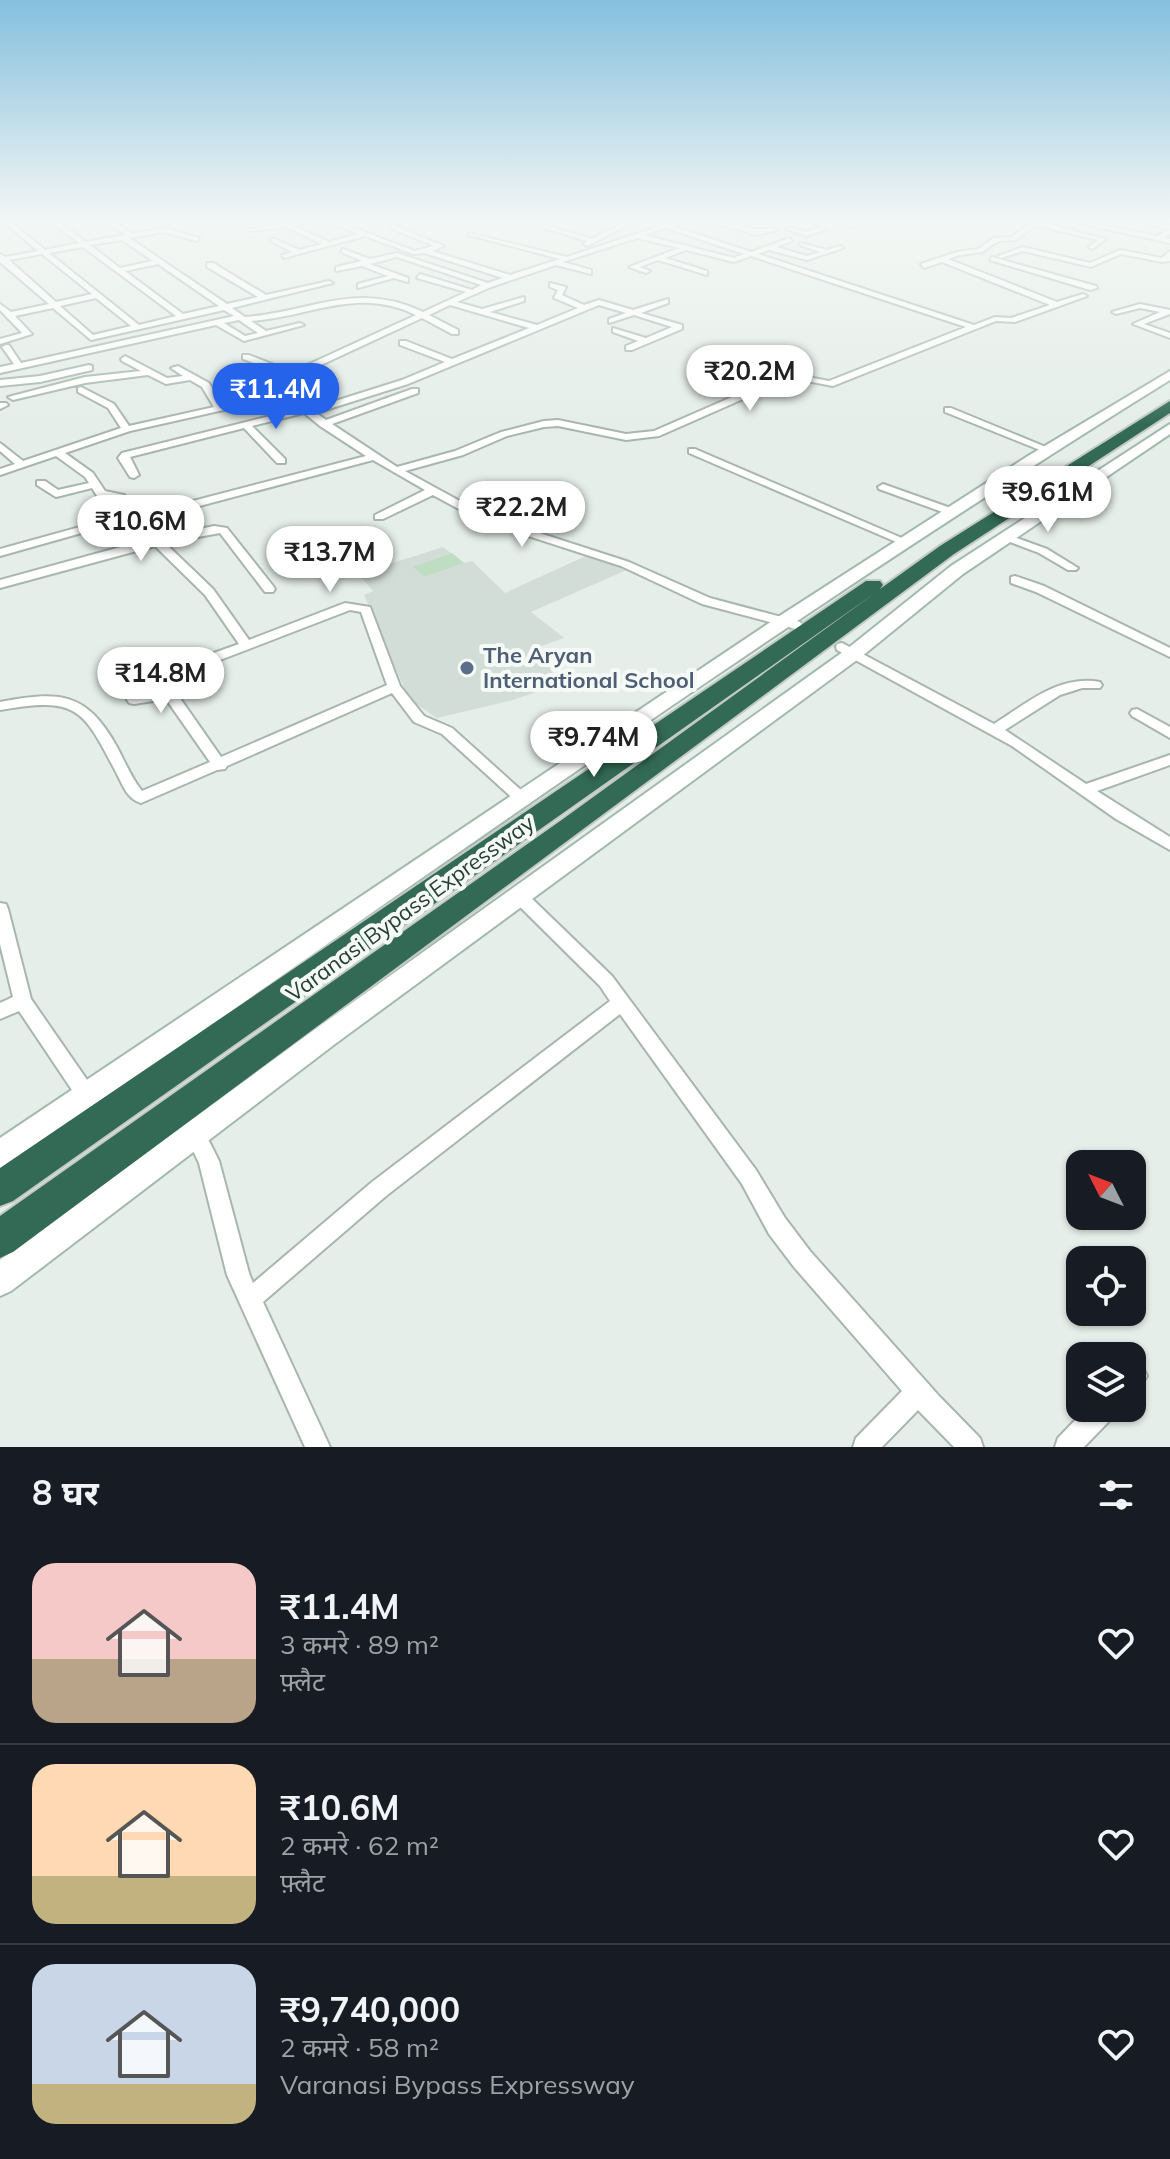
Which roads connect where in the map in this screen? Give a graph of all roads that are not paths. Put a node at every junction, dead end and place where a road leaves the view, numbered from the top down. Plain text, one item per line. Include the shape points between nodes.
1 (38, 291) edge
2 (92, 291) edge
3 (147, 291) edge
4 (201, 291) edge
5 (253, 291) edge
6 (297, 291) edge
7 (306, 291) edge
8 (467, 291) edge
9 (475, 291) edge
10 (562, 291) edge
11 (863, 291) edge
12 (1021, 291) edge
13 (472, 292) junction
14 (98, 295) junction
15 (1083, 296) dead end
16 (265, 298) junction
17 (521, 299) dead end
18 (665, 301) dead end
19 (451, 303) junction
20 (331, 304) junction
21 (55, 305) junction
22 (1058, 305) junction
23 (225, 307) junction
24 (584, 308) junction
25 (3, 310) edge
26 (482, 312) junction
27 (635, 312) junction
28 (1116, 312) dead end
29 (1168, 312) edge
30 (422, 316) junction
31 (182, 317) junction
32 (242, 318) junction
33 (612, 321) dead end
34 (217, 322) junction
35 (300, 325) dead end
36 (973, 327) junction
37 (136, 328) junction
38 (539, 328) junction
39 (616, 330) dead end
40 (455, 332) dead end
41 (265, 334) junction
42 (1170, 336) edge
43 (136, 341) junction
44 (646, 341) junction
45 (403, 343) dead end
46 (3, 344) edge
47 (629, 348) dead end
48 (246, 357) dead end
49 (125, 359) dead end
50 (454, 363) junction
51 (19, 366) junction
52 (89, 368) dead end
53 (175, 368) dead end
54 (0, 370) edge
55 (146, 373) junction
56 (292, 375) junction
57 (1170, 375) edge
58 (192, 377) junction
59 (0, 383) edge
60 (1170, 387) edge
61 (81, 390) dead end
62 (415, 391) dead end
63 (282, 394) junction
64 (13, 397) dead end
65 (1170, 406) edge
66 (219, 408) junction
67 (948, 410) dead end
68 (307, 411) junction
69 (177, 416) junction
70 (323, 424) junction
71 (246, 425) junction
72 (1170, 428) edge
73 (127, 429) junction
74 (192, 437) junction
75 (0, 446) edge
76 (1048, 450) junction
77 (692, 451) dead end
78 (58, 453) junction
79 (374, 457) junction
80 (281, 461) dead end
81 (22, 465) junction
82 (397, 470) junction
83 (0, 472) edge
84 (134, 475) dead end
85 (41, 483) dead end
86 (95, 484) junction
87 (883, 487) dead end
88 (434, 490) junction
89 (952, 512) junction
90 (135, 517) junction
91 (379, 517) dead end
92 (1006, 537) junction
93 (153, 542) junction
94 (905, 542) junction
95 (0, 553) edge
96 (1072, 568) dead end
97 (1015, 580) dead end
98 (0, 584) edge
99 (269, 589) dead end
100 (790, 623) junction
101 (246, 645) junction
102 (848, 650) junction
103 (1170, 653) edge
104 (202, 662) dead end
105 (121, 678) dead end
106 (1095, 685) dead end
107 (394, 687) junction
108 (0, 706) edge
109 (1137, 713) dead end
110 (995, 730) junction
111 (1170, 733) edge
112 (1170, 760) edge
113 (220, 766) junction
114 (1084, 790) junction
115 (524, 800) junction
116 (1170, 844) edge
117 (519, 896) junction
118 (0, 909) edge
119 (23, 1001) junction
120 (621, 1003) junction
121 (0, 1011) edge
122 (87, 1096) junction
123 (195, 1134) junction
124 (0, 1155) edge
125 (0, 1189) edge
126 (0, 1239) edge
127 (0, 1280) edge
128 (248, 1298) junction
129 (918, 1392) junction
130 (1091, 1422) edge
131 (318, 1447) edge
132 (865, 1447) edge
133 (971, 1447) edge
134 (1067, 1447) edge

1 - 21 street
2 - 14 street
3 - 31 street
4 - 23 street
5 - 16 street
6 - 16 street
7 - 20 street
8 - 13 street
9 - 13 street
10 - 24 street via 557,296
11 - 36 street
12 - 22 street
13 - 19 street
14 - 21 street
14 - 37 street
15 - 22 street
16 - 23 street
17 - 26 street
18 - 27 street
19 - 26 street
19 - 30 street
20 - 30 street via 379,300
20 - 32 street via 269,318
21 - 25 street
21 - 37 street via 91,338
22 - 36 street
23 - 31 street
23 - 32 street
24 - 27 street via 604,302
24 - 38 street
25 - 46 street via 28,334
26 - 38 street
27 - 33 street
27 - 44 street via 679,327
28 - 29 street via 1140,306
29 - 42 street via 1137,324
30 - 40 street
30 - 56 street
31 - 37 street
32 - 34 street
32 - 41 street
34 - 41 street via 241,338
34 - 43 street
35 - 41 street
36 - 82 street via 830,384 790,375 656,434 626,437 544,424
37 - 43 street
38 - 50 street
39 - 44 street
43 - 51 street
44 - 47 street
45 - 50 street
46 - 51 street
48 - 56 street
49 - 55 street
50 - 68 street
51 - 54 street
52 - 59 street
53 - 58 street
55 - 58 street via 170,381
55 - 64 street
56 - 63 street via 282,382
57 - 76 street
58 - 66 street via 208,387
60 - 125 highway, Varanasi Bypass Expressway via 956,527
61 - 73 street via 111,406
62 - 70 street
63 - 66 street
63 - 68 street
65 - 126 highway, Varanasi Bypass Expressway via 947,550
66 - 69 street
67 - 76 street
68 - 70 street
68 - 71 street
69 - 73 street
69 - 74 street
70 - 79 street
71 - 74 street
71 - 80 street
72 - 92 street
73 - 78 street
74 - 84 street via 123,457
75 - 81 street
76 - 89 street
77 - 94 street
78 - 81 street
78 - 86 street
79 - 82 street
79 - 90 street
81 - 83 street
82 - 88 street
85 - 86 street via 56,494
86 - 90 street via 101,494 120,497
87 - 89 street
88 - 91 street
88 - 100 street via 493,522 625,564 706,601
89 - 94 street
90 - 93 street
90 - 95 street
92 - 96 street
92 - 102 street
93 - 98 street
93 - 99 street via 223,530
93 - 101 street via 209,592
94 - 100 street
97 - 103 street
100 - 115 street
101 - 104 street
101 - 107 street via 359,606 366,610
102 - 110 street
102 - 117 street
105 - 113 street via 134,700 170,694
106 - 110 street via 1061,689
107 - 113 street
107 - 115 street via 419,719 447,731
108 - 113 street via 33,698 78,705 90,714 141,798
109 - 111 street
110 - 114 street
112 - 114 street
114 - 116 street
115 - 122 street
117 - 120 street via 606,981
117 - 123 street
118 - 119 street
119 - 121 street
119 - 122 street
120 - 128 street via 379,1189
120 - 129 street via 749,1177 785,1237
122 - 124 street
123 - 127 street
123 - 128 street via 209,1161
128 - 131 street
129 - 132 street
129 - 133 street
130 - 134 street

